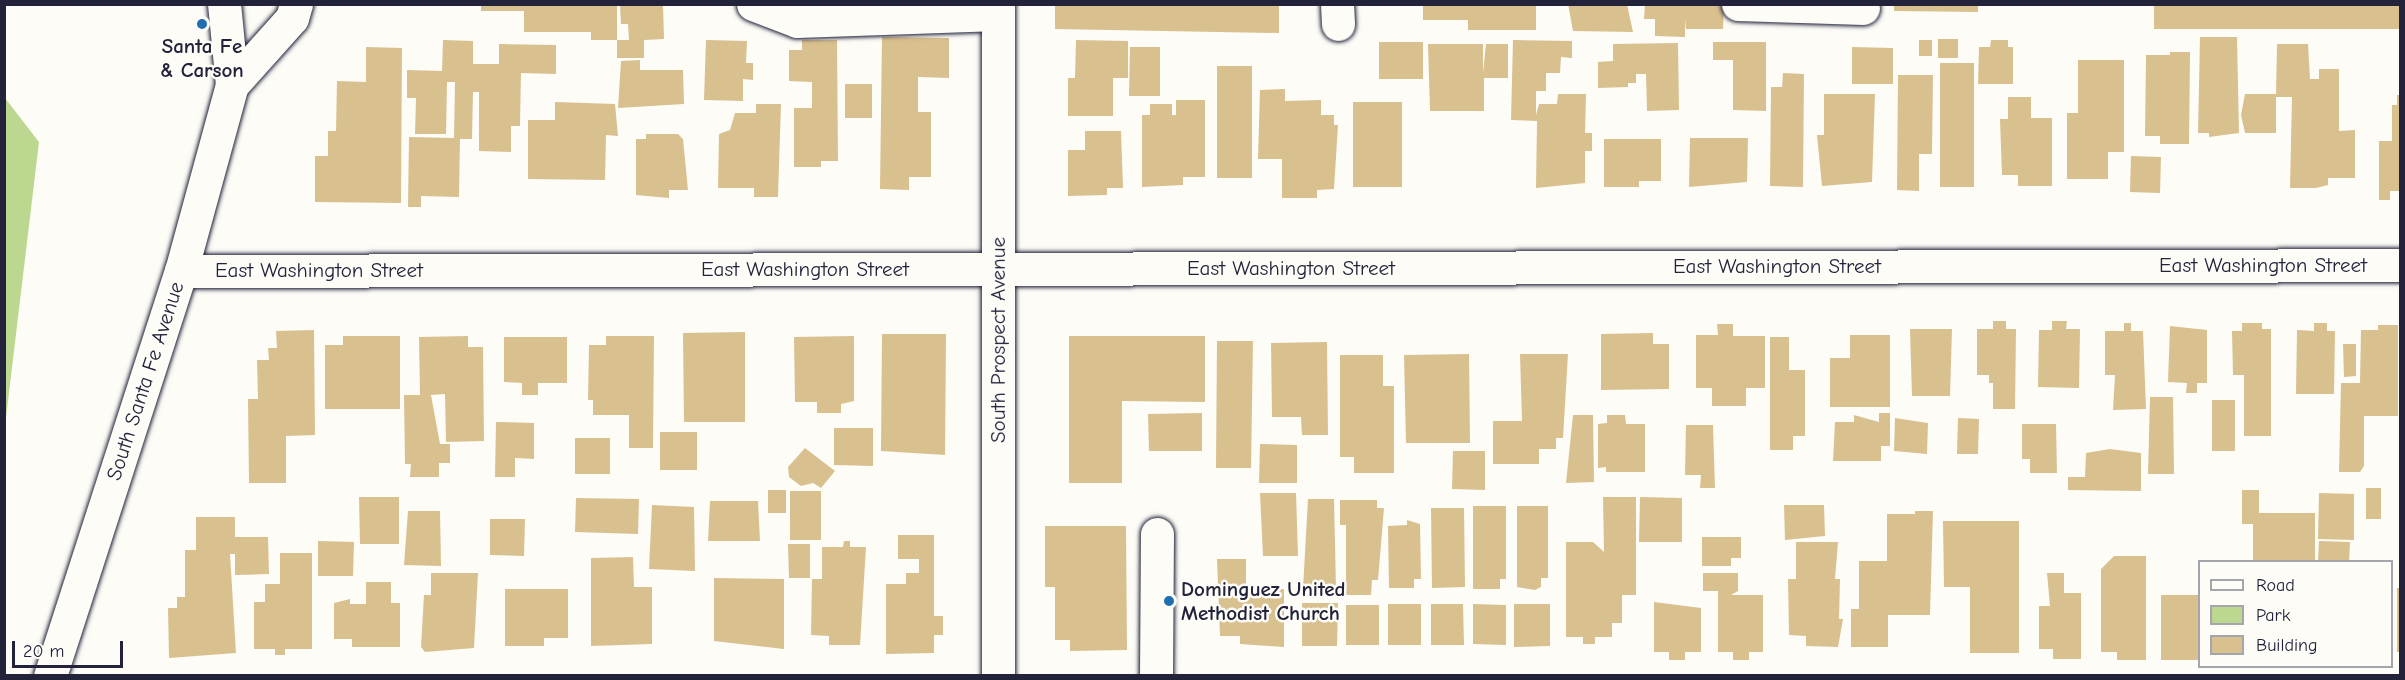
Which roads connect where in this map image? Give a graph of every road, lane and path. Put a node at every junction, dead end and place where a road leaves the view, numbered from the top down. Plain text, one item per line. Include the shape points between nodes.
1 (224, 4) edge
2 (296, 4) edge
3 (753, 4) edge
4 (1738, 4) edge
5 (1863, 8) dead end
6 (998, 9) edge
7 (839, 12) edge
8 (232, 85) junction
9 (2400, 265) edge
10 (998, 269) junction
11 (181, 271) junction
12 (1157, 534) dead end
13 (50, 675) edge
14 (998, 675) edge
15 (1156, 675) edge

1 - 8 street, South Santa Fe Avenue
2 - 8 street, South Santa Fe Avenue via 292,18
3 - 7 street via 797,21
4 - 5 street
6 - 7 street
6 - 10 street, South Prospect Avenue
8 - 11 street, South Santa Fe Avenue
9 - 10 street, East Washington Street
10 - 11 street, East Washington Street
10 - 14 street, South Prospect Avenue
11 - 13 street, South Santa Fe Avenue
12 - 15 street

